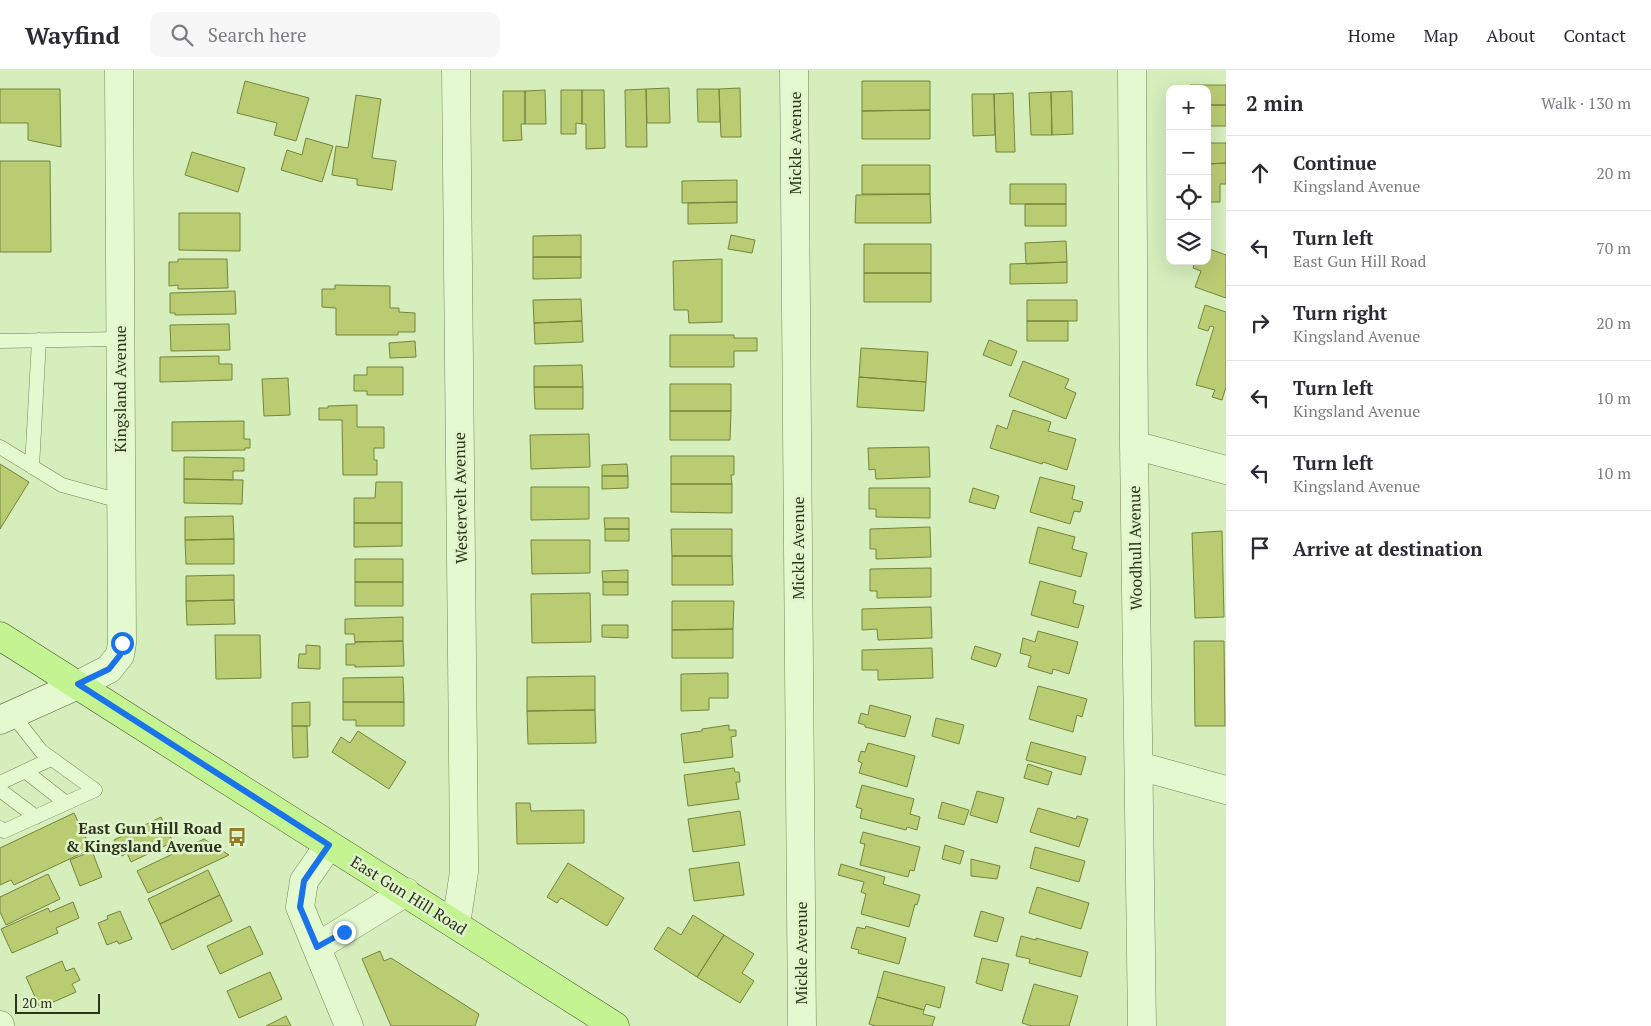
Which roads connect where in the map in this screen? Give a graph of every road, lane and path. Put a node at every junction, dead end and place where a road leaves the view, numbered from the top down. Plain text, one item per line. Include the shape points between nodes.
1 (118, 70) edge
2 (456, 70) edge
3 (794, 70) edge
4 (1132, 70) edge
5 (39, 340) junction
6 (120, 340) junction
7 (0, 341) edge
8 (1134, 445) junction
9 (0, 447) edge
10 (32, 466) junction
11 (1226, 470) edge
12 (120, 501) junction
13 (0, 636) edge
14 (78, 684) junction
15 (6, 717) edge
16 (51, 759) junction
17 (1139, 766) junction
18 (25, 771) junction
19 (0, 783) edge
20 (0, 790) edge
21 (1226, 790) edge
22 (66, 803) junction
23 (36, 817) junction
24 (0, 828) edge
25 (329, 845) junction
26 (406, 892) junction
27 (456, 924) junction
28 (317, 947) junction
29 (349, 1026) edge
30 (615, 1026) edge
31 (802, 1026) edge
32 (1142, 1026) edge

1 - 6 street, Kingsland Avenue
2 - 27 street, Westervelt Avenue via 464,854
3 - 31 street, Mickle Avenue
4 - 8 street, Woodhull Avenue
5 - 6 lane
5 - 7 lane
5 - 10 lane
6 - 12 street, Kingsland Avenue
8 - 11 street
8 - 17 street, Woodhull Avenue
9 - 10 lane
10 - 12 lane via 62,485
12 - 14 street, Kingsland Avenue via 120,655 109,669
13 - 14 main road, East Gun Hill Road
14 - 15 street, Kingsland Avenue
14 - 25 main road, East Gun Hill Road
15 - 16 lane
16 - 18 lane
16 - 22 lane via 95,790
17 - 21 street
17 - 32 street, Woodhull Avenue
18 - 19 lane
18 - 22 lane
20 - 23 lane
22 - 23 lane
23 - 24 lane via 4,831
25 - 26 main road, East Gun Hill Road
25 - 28 street via 304,881 300,907
26 - 27 main road, East Gun Hill Road
26 - 28 street
27 - 30 main road, East Gun Hill Road
28 - 29 street

